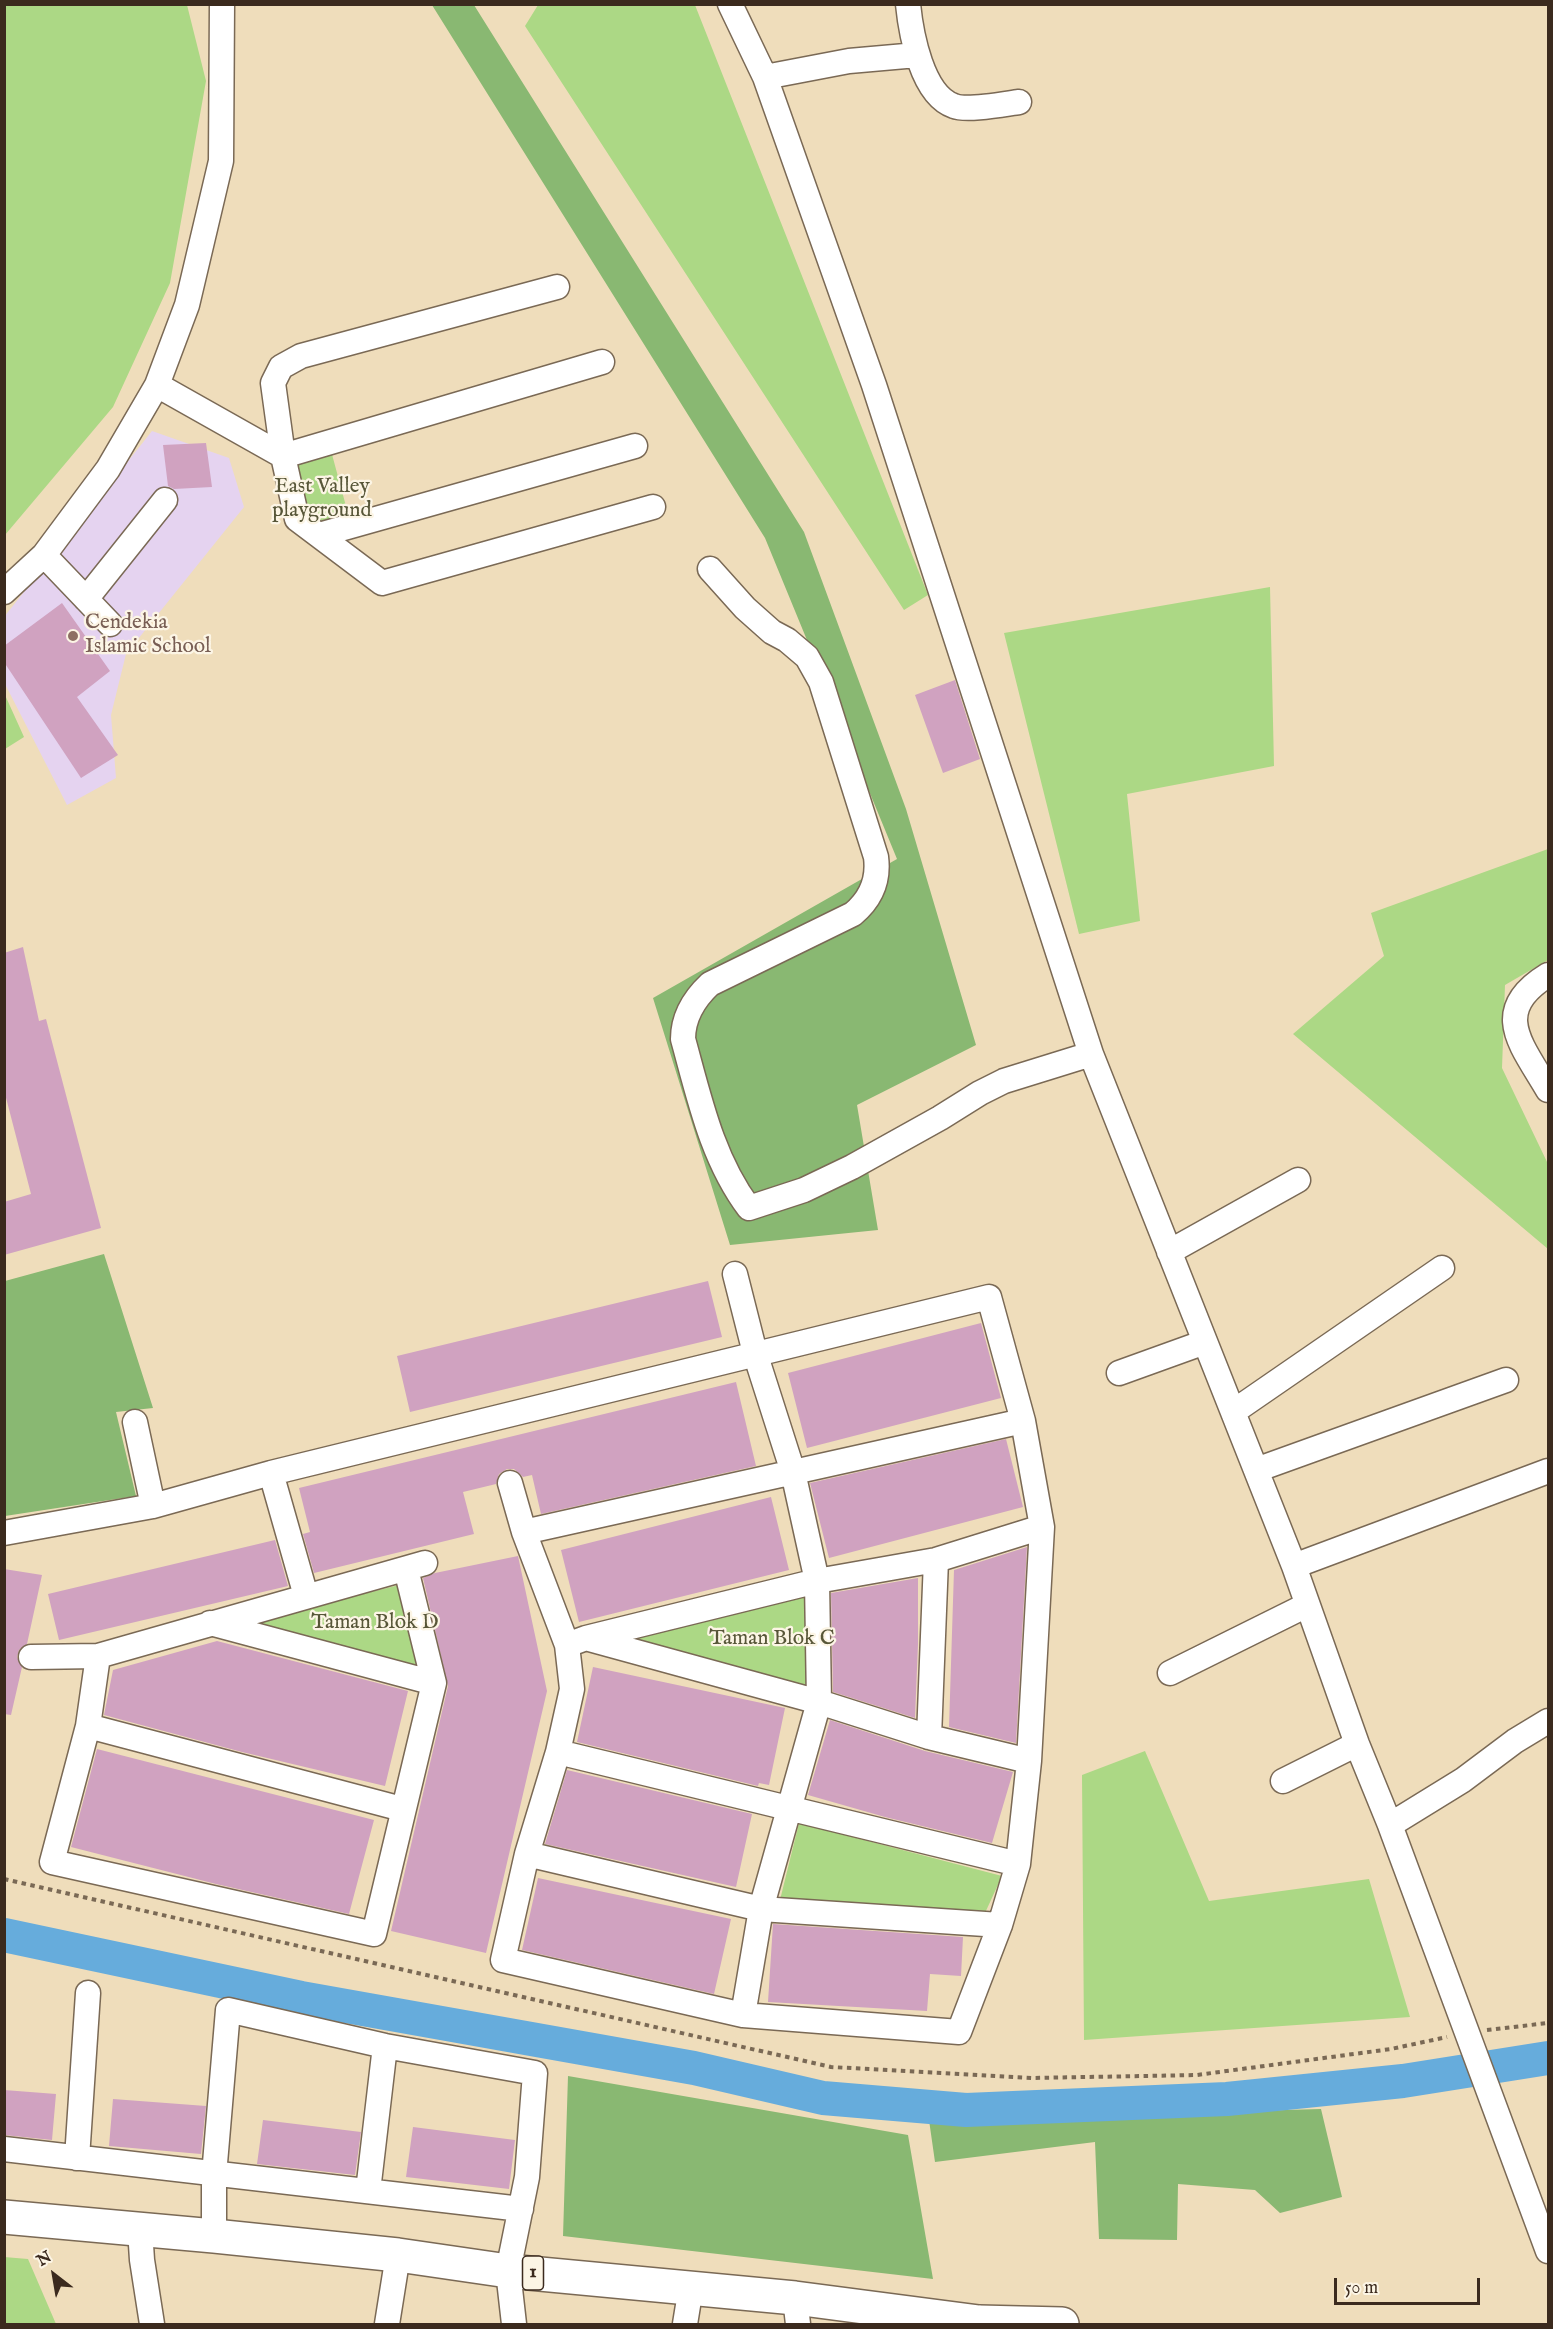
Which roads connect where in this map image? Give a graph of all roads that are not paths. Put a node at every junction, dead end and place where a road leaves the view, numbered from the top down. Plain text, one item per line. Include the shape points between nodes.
1 (222, 4) edge
2 (730, 4) edge
3 (908, 4) edge
4 (917, 55) junction
5 (765, 77) junction
6 (1019, 102) dead end
7 (557, 287) dead end
8 (602, 362) dead end
9 (157, 386) junction
10 (635, 446) dead end
11 (283, 456) junction
12 (165, 500) dead end
13 (653, 507) dead end
14 (319, 536) junction
15 (44, 555) junction
16 (710, 569) dead end
17 (4, 592) edge
18 (86, 599) junction
19 (110, 624) dead end
20 (1548, 975) edge
21 (1091, 1054) junction
22 (1548, 1090) edge
23 (1298, 1180) dead end
24 (1169, 1252) junction
25 (1442, 1268) dead end
26 (735, 1274) dead end
27 (1205, 1342) junction
28 (755, 1353) junction
29 (1119, 1373) dead end
30 (1506, 1380) dead end
31 (1233, 1412) junction
32 (1023, 1421) junction
33 (135, 1422) dead end
34 (1256, 1470) junction
35 (1548, 1471) edge
36 (793, 1472) junction
37 (271, 1473) junction
38 (510, 1483) dead end
39 (153, 1506) junction
40 (1042, 1527) junction
41 (524, 1532) junction
42 (4, 1533) edge
43 (936, 1560) junction
44 (1294, 1566) junction
45 (817, 1581) junction
46 (306, 1596) junction
47 (1306, 1605) junction
48 (209, 1623) junction
49 (577, 1641) junction
50 (98, 1656) junction
51 (31, 1657) dead end
52 (1170, 1672) dead end
53 (434, 1683) junction
54 (819, 1702) junction
55 (1548, 1721) edge
56 (88, 1726) junction
57 (929, 1737) junction
58 (1357, 1744) junction
59 (558, 1752) junction
60 (1029, 1761) junction
61 (1283, 1781) dead end
62 (789, 1807) junction
63 (402, 1809) junction
64 (1390, 1825) junction
65 (527, 1854) junction
66 (1018, 1864) junction
67 (761, 1910) junction
68 (1000, 1924) junction
69 (88, 1993) dead end
70 (743, 2015) junction
71 (386, 2046) junction
72 (4, 2149) edge
73 (77, 2158) junction
74 (214, 2175) junction
75 (368, 2191) junction
76 (521, 2209) junction
77 (4, 2217) edge
78 (140, 2229) junction
79 (214, 2236) junction
80 (1548, 2251) edge
81 (398, 2255) junction
82 (508, 2271) junction
83 (691, 2287) junction
84 (796, 2311) edge
85 (979, 2323) edge
86 (1053, 2324) edge
87 (152, 2325) edge
88 (387, 2325) edge
89 (514, 2325) edge
90 (685, 2325) edge
91 (1062, 2325) edge

1 - 9 street via 221,161 187,305
2 - 5 street
3 - 4 street
4 - 5 street via 849,61
4 - 6 street via 935,91 950,104 957,107
5 - 21 street via 878,396
7 - 11 street via 301,356 281,367 273,383
8 - 11 street
9 - 11 street
9 - 15 street via 108,469
10 - 14 street
11 - 14 street via 297,519
12 - 18 street
13 - 14 street via 382,583
15 - 17 street
15 - 18 street
16 - 21 street via 745,608 807,657 821,682 878,870 871,894 853,914 710,984 699,994 683,1025 683,1039 715,1147 734,1188 749,1208 804,1190 852,1167 1004,1081
18 - 19 street
20 - 22 street via 1532,985 1514,1013 1518,1037
21 - 24 street
23 - 24 street
24 - 27 street
25 - 31 street
26 - 28 street
27 - 29 street
27 - 31 street
28 - 32 street via 989,1297
28 - 36 street
28 - 37 street
30 - 34 street
31 - 34 street
32 - 36 street
32 - 40 street
33 - 39 street
34 - 44 street
35 - 44 street
36 - 41 street
36 - 45 street
37 - 39 street
37 - 46 street
38 - 41 street
39 - 42 street
40 - 43 street
40 - 60 street
41 - 49 street
43 - 45 street
43 - 57 street
44 - 47 street
45 - 49 street
45 - 54 street
46 - 48 street
46 - 53 street via 415,1566
47 - 52 street
47 - 58 street
48 - 50 street
48 - 53 street
49 - 54 street
49 - 59 street via 572,1689
50 - 51 street
50 - 56 street
53 - 63 street
54 - 57 street
54 - 62 street
55 - 64 street
56 - 63 street
56 - 63 street via 52,1862 374,1934
57 - 60 street
58 - 61 street
58 - 64 street
59 - 62 street
59 - 65 street
60 - 66 street
62 - 66 street
62 - 67 street
64 - 80 street
65 - 67 street
65 - 70 street via 503,1960
66 - 68 street
67 - 68 street
67 - 70 street
68 - 70 street via 959,2032
69 - 73 street
71 - 74 street via 228,2010
71 - 75 street
71 - 76 street via 535,2073
72 - 73 street
73 - 74 street
74 - 75 street
74 - 79 street
75 - 76 street
76 - 82 street
77 - 78 highway, 1
78 - 79 highway, 1
78 - 87 street
79 - 81 highway, 1
81 - 82 highway, 1
81 - 88 street
82 - 83 highway, 1
82 - 89 street
83 - 84 highway, 1
83 - 90 street
84 - 85 highway, 1
85 - 86 highway, 1
86 - 91 highway, 1

